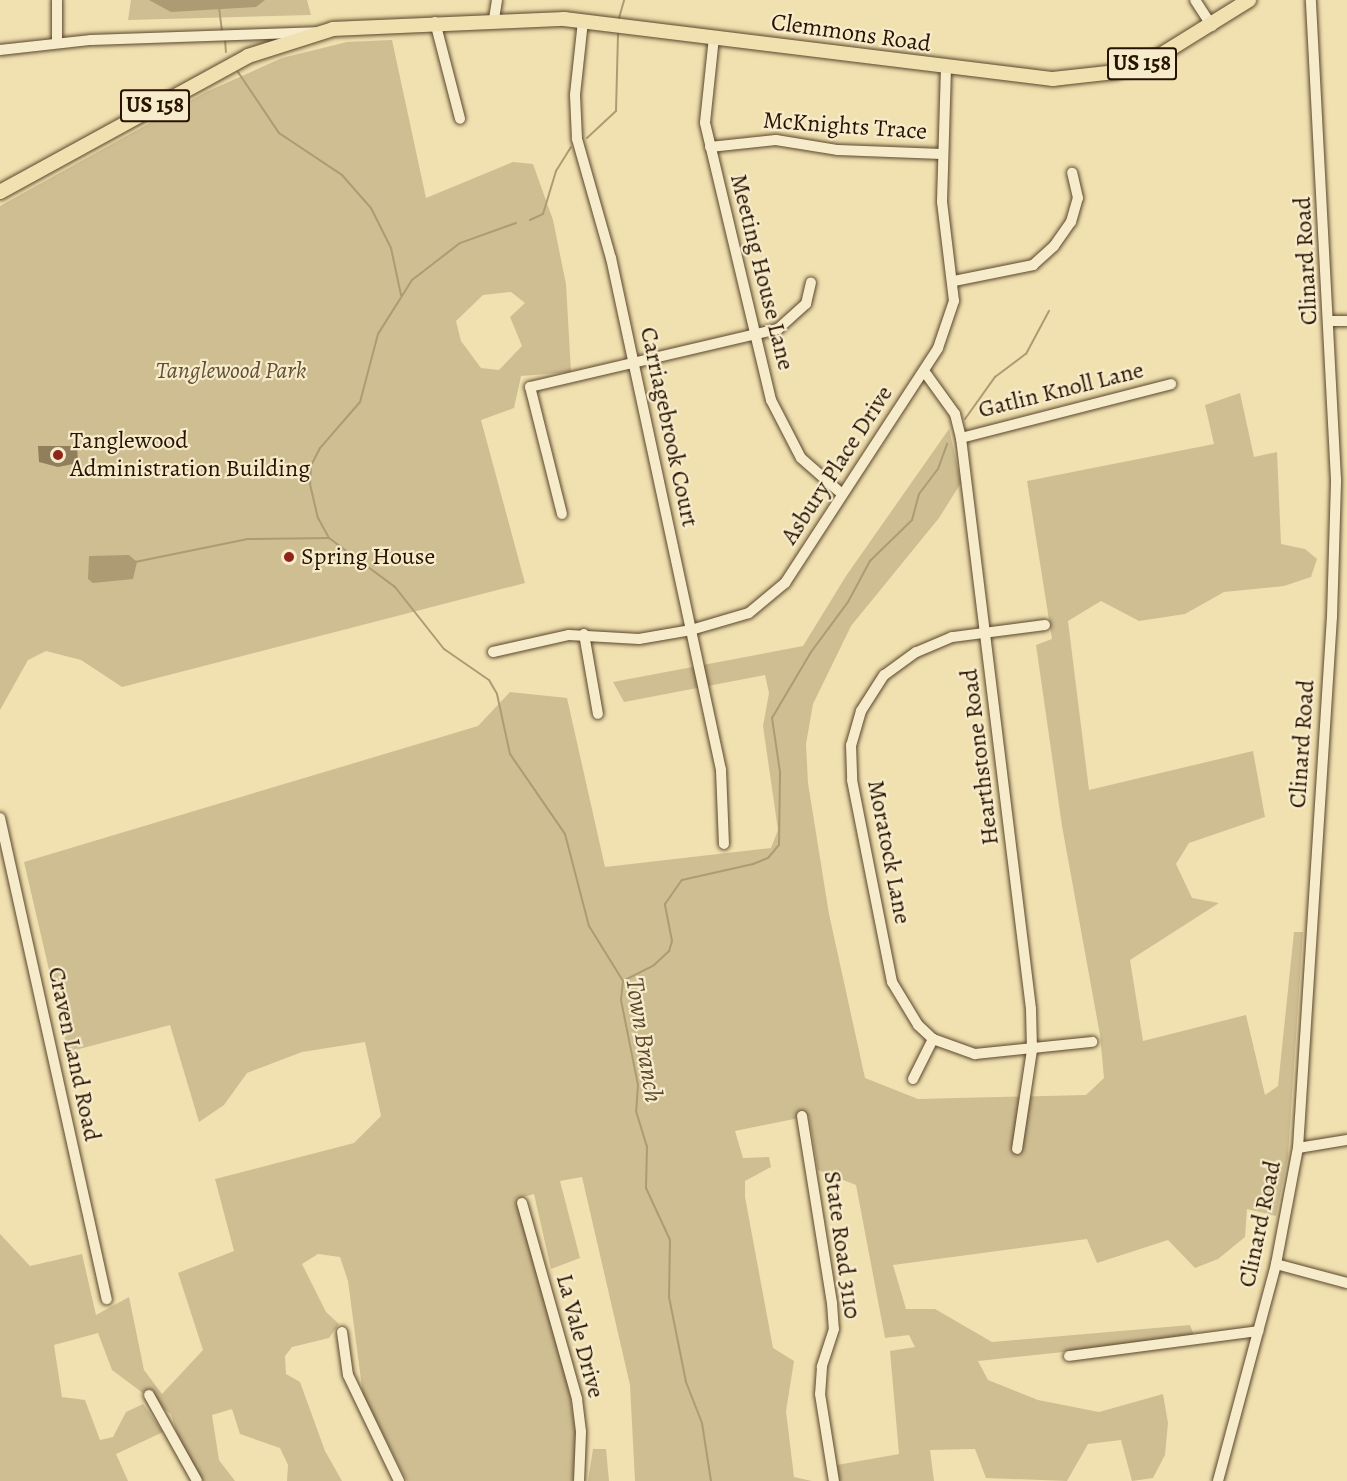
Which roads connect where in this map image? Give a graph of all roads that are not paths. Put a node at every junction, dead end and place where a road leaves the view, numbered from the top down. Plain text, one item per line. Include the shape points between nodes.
1 (57, 0) edge
2 (497, 0) edge
3 (1195, 0) edge
4 (1249, 0) edge
5 (1311, 0) edge
6 (494, 19) junction
7 (435, 21) junction
8 (583, 21) junction
9 (1212, 26) junction
10 (316, 32) junction
11 (714, 37) junction
12 (57, 43) junction
13 (0, 50) edge
14 (946, 69) junction
15 (460, 119) dead end
16 (710, 147) junction
17 (942, 154) junction
18 (1072, 173) dead end
19 (0, 192) edge
20 (954, 281) junction
21 (811, 283) dead end
22 (1330, 321) junction
23 (1347, 321) edge
24 (756, 335) junction
25 (634, 363) junction
26 (924, 371) junction
27 (1171, 384) dead end
28 (961, 438) junction
29 (841, 493) junction
30 (562, 513) dead end
31 (1045, 625) dead end
32 (691, 630) junction
33 (985, 631) junction
34 (584, 634) junction
35 (493, 652) dead end
36 (598, 714) dead end
37 (0, 818) edge
38 (724, 844) dead end
39 (933, 1039) junction
40 (1092, 1042) dead end
41 (1032, 1050) junction
42 (913, 1079) dead end
43 (802, 1116) dead end
44 (1347, 1140) edge
45 (1298, 1148) junction
46 (1017, 1149) dead end
47 (522, 1203) dead end
48 (1275, 1264) junction
49 (1347, 1283) edge
50 (107, 1299) dead end
51 (1258, 1331) junction
52 (342, 1332) dead end
53 (1069, 1356) dead end
54 (149, 1395) dead end
55 (197, 1481) edge
56 (399, 1481) edge
57 (579, 1481) edge
58 (834, 1481) edge
59 (1218, 1481) edge

1 - 12 street
2 - 6 street
3 - 9 street
4 - 9 main road, Clemmons Road / US 158
5 - 22 street, Clinard Road
6 - 7 main road, Clemmons Road / US 158
6 - 8 main road, Clemmons Road / US 158
7 - 10 main road, Clemmons Road / US 158
7 - 15 street
8 - 11 main road, Clemmons Road / US 158
8 - 25 street, Carriagebrook Court via 575,95 577,139
9 - 14 main road, Clemmons Road / US 158 via 1154,59 1090,77 1038,79
10 - 12 street
10 - 19 main road, Clemmons Road / US 158 via 248,56
11 - 14 main road, Clemmons Road / US 158
11 - 16 street, Meeting House Lane via 705,105
12 - 13 street
14 - 17 street, Asbury Place Drive
16 - 17 street, McKnights Trace via 776,140 838,150
16 - 24 street, Meeting House Lane
17 - 20 street, Asbury Place Drive via 942,202
18 - 20 street via 1078,198 1071,222 1033,265
20 - 26 street, Asbury Place Drive via 954,301 938,348
21 - 24 street via 810,296 798,314 778,329
22 - 23 street
22 - 45 street, Clinard Road via 1335,566
24 - 25 street
24 - 29 street, Meeting House Lane via 781,425 801,458
25 - 30 street via 530,387
25 - 32 street, Carriagebrook Court
26 - 28 street, Hearthstone Road via 955,414
26 - 29 street, Asbury Place Drive
27 - 28 street, Gatlin Knoll Lane
28 - 33 street, Hearthstone Road
29 - 32 street, Asbury Place Drive via 785,584 766,603 749,613
31 - 33 street, Moratock Lane
32 - 34 street, Asbury Place Drive via 639,639
32 - 38 street, Carriagebrook Court via 721,770
33 - 39 street, Moratock Lane via 916,652 884,675 861,711 851,745 852,780 892,982 905,1010
33 - 41 street, Hearthstone Road via 1031,1009
34 - 35 street, Asbury Place Drive
34 - 36 street
37 - 50 street, Craven Land Road
39 - 41 street, Moratock Lane via 975,1054
39 - 42 street
40 - 41 street, Moratock Lane
41 - 46 street, Hearthstone Road
43 - 58 street, State Road 3110 via 832,1303 834,1329 822,1367 820,1394
44 - 45 street
45 - 48 street, Clinard Road
47 - 57 street, La Vale Drive via 577,1399 581,1432
48 - 49 street
48 - 51 street, Clinard Road
51 - 53 street
51 - 59 street, Clinard Road
52 - 56 street via 348,1375
54 - 55 street

